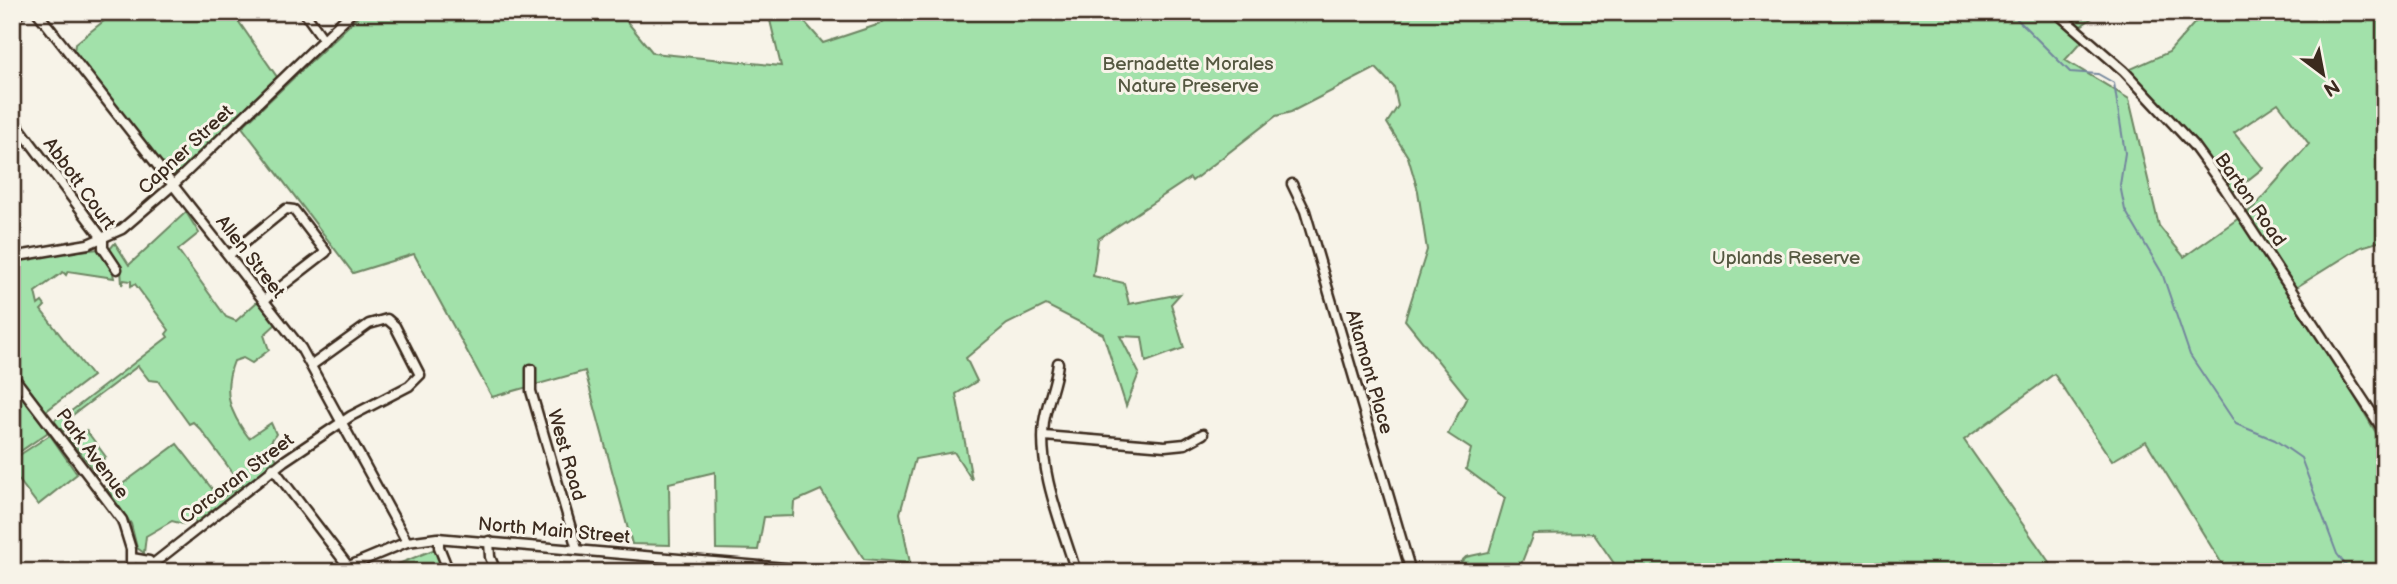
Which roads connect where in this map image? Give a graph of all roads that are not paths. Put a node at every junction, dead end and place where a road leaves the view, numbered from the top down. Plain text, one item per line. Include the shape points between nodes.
1 (22, 12) edge
2 (37, 12) edge
3 (304, 12) edge
4 (352, 12) edge
5 (2056, 12) edge
6 (12, 19) edge
7 (324, 40) junction
8 (12, 118) edge
9 (1292, 184) dead end
10 (173, 185) junction
11 (103, 239) junction
12 (229, 255) junction
13 (12, 257) edge
14 (117, 269) dead end
15 (264, 300) junction
16 (1058, 363) dead end
17 (312, 365) junction
18 (531, 369) dead end
19 (12, 376) edge
20 (343, 421) junction
21 (2385, 433) edge
22 (1203, 434) dead end
23 (1044, 436) junction
24 (273, 468) junction
25 (439, 538) junction
26 (489, 541) junction
27 (407, 542) junction
28 (577, 549) junction
29 (132, 558) junction
30 (716, 561) junction
31 (348, 566) junction
32 (156, 568) edge
33 (775, 570) edge
34 (338, 571) edge
35 (131, 572) edge
36 (449, 572) edge
37 (496, 572) edge
38 (715, 572) edge
39 (831, 572) edge
40 (1076, 572) edge
41 (1412, 572) edge

1 - 6 street
2 - 10 street, Allen Street
3 - 7 street
4 - 7 street, Capner Street
5 - 21 street, Barton Road via 2124,71 2193,145
7 - 10 street, Capner Street
8 - 11 street, Abbott Court
9 - 41 street, Altamont Place via 1305,211
10 - 11 street, Capner Street via 122,229
10 - 12 street, Allen Street
11 - 13 street, Capner Street
11 - 14 street, Abbott Court via 103,248
12 - 15 street, Allen Street
12 - 15 street via 286,209 294,209 326,252
15 - 17 street, Allen Street
16 - 23 street
17 - 20 street, Allen Street
17 - 20 street, Corcoran Street via 383,319 391,321 417,364 419,375 414,383
18 - 28 street, West Road via 533,400
19 - 29 street, Park Avenue via 117,513
20 - 24 street, Corcoran Street
20 - 27 street, Allen Street
22 - 23 street via 1185,444 1165,446
23 - 40 street via 1047,472
24 - 31 street
24 - 32 street, Corcoran Street
25 - 26 street, North Main Street
25 - 27 street, North Main Street
25 - 36 street
26 - 28 street, North Main Street
26 - 37 street
27 - 31 street, North Main Street
28 - 30 street, North Main Street
29 - 32 street
29 - 35 street, Park Avenue
30 - 33 street, North Main Street
30 - 38 street
31 - 34 street, North Main Street
33 - 39 street, North Main Street

